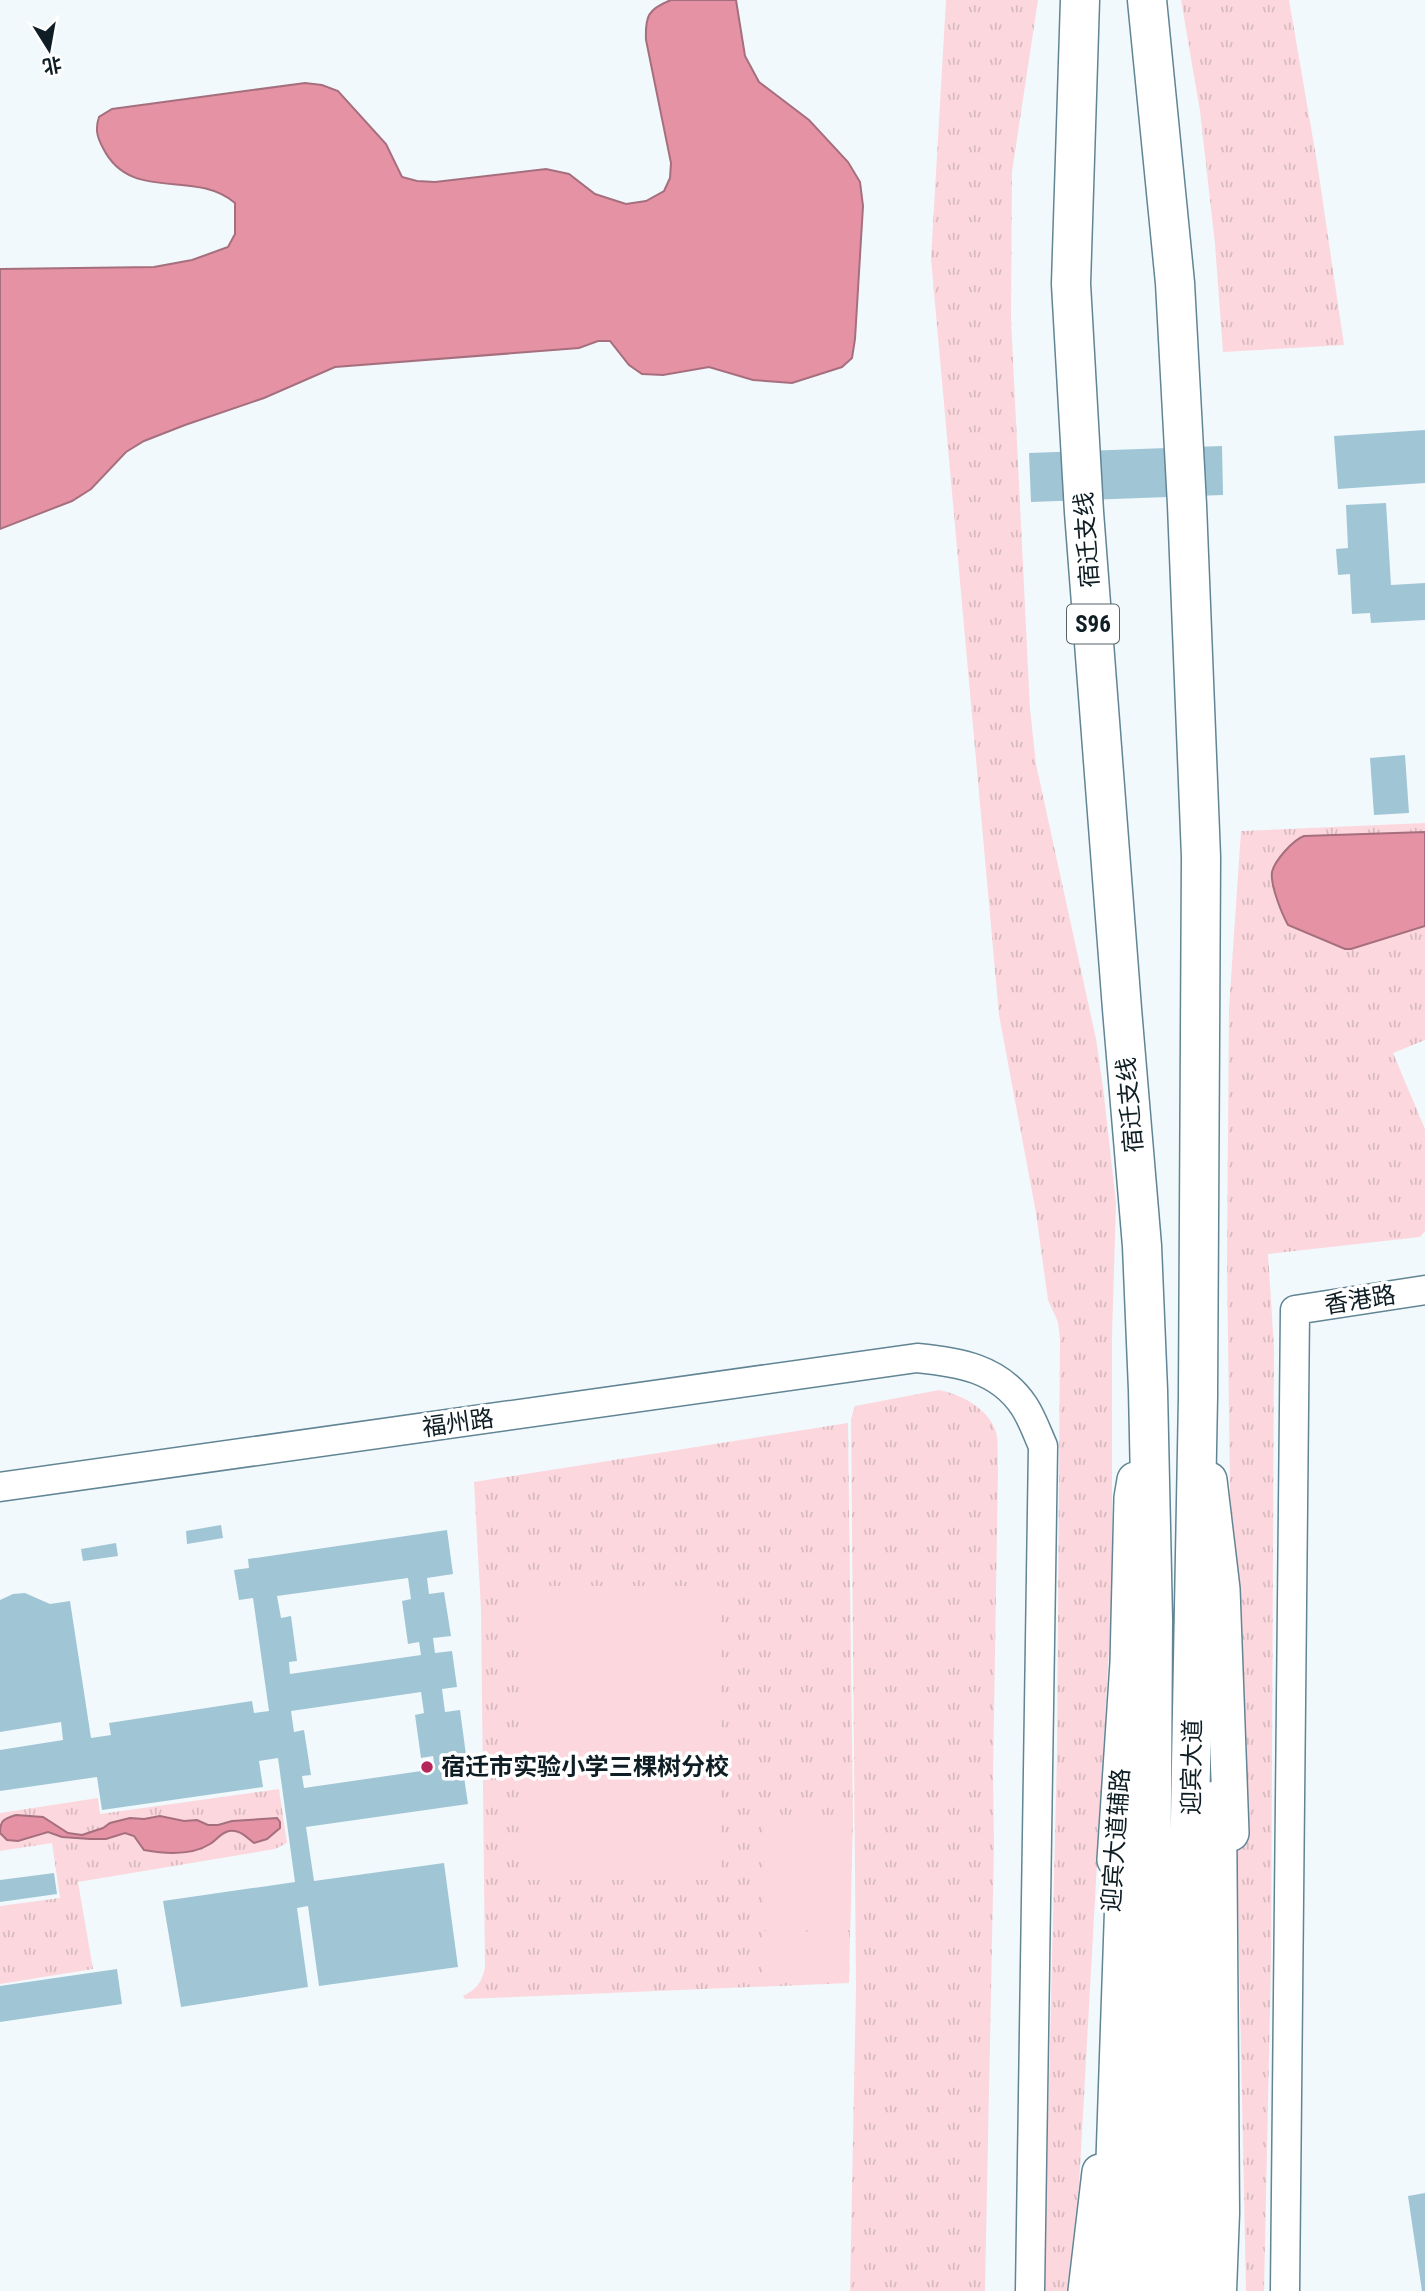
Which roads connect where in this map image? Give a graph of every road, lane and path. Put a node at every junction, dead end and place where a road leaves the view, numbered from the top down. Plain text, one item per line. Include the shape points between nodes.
1 (1080, 0) edge
2 (1147, 0) edge
3 (1142, 1246) joint
4 (1425, 1290) edge
5 (1149, 1390) junction
6 (1198, 1397) junction
7 (0, 1487) edge
8 (1153, 1620) junction
9 (1031, 2291) edge
10 (1086, 2291) edge
11 (1111, 2291) edge
12 (1145, 2291) edge
13 (1181, 2291) edge
14 (1217, 2291) edge
15 (1235, 2291) edge
16 (1285, 2291) edge

1 - 3 highway, 宿迁支线 / S96 via 1071,284 1085,525
2 - 6 highway, 迎宾大道 via 1175,283 1201,856
3 - 5 highway, 迎宾大道
4 - 16 street, 香港路 via 1295,1310
5 - 8 highway, 迎宾大道
5 - 10 main road, 迎宾大道辅路 via 1132,1499 1128,1663 1106,1997 1101,2164
6 - 13 highway, 迎宾大道
6 - 14 highway via 1217,1812
6 - 15 main road via 1222,1589 1230,1757
7 - 9 street, 福州路 via 916,1358 958,1362 988,1373 1012,1390 1043,1446
8 - 11 highway via 1125,1882
8 - 12 highway, 迎宾大道

